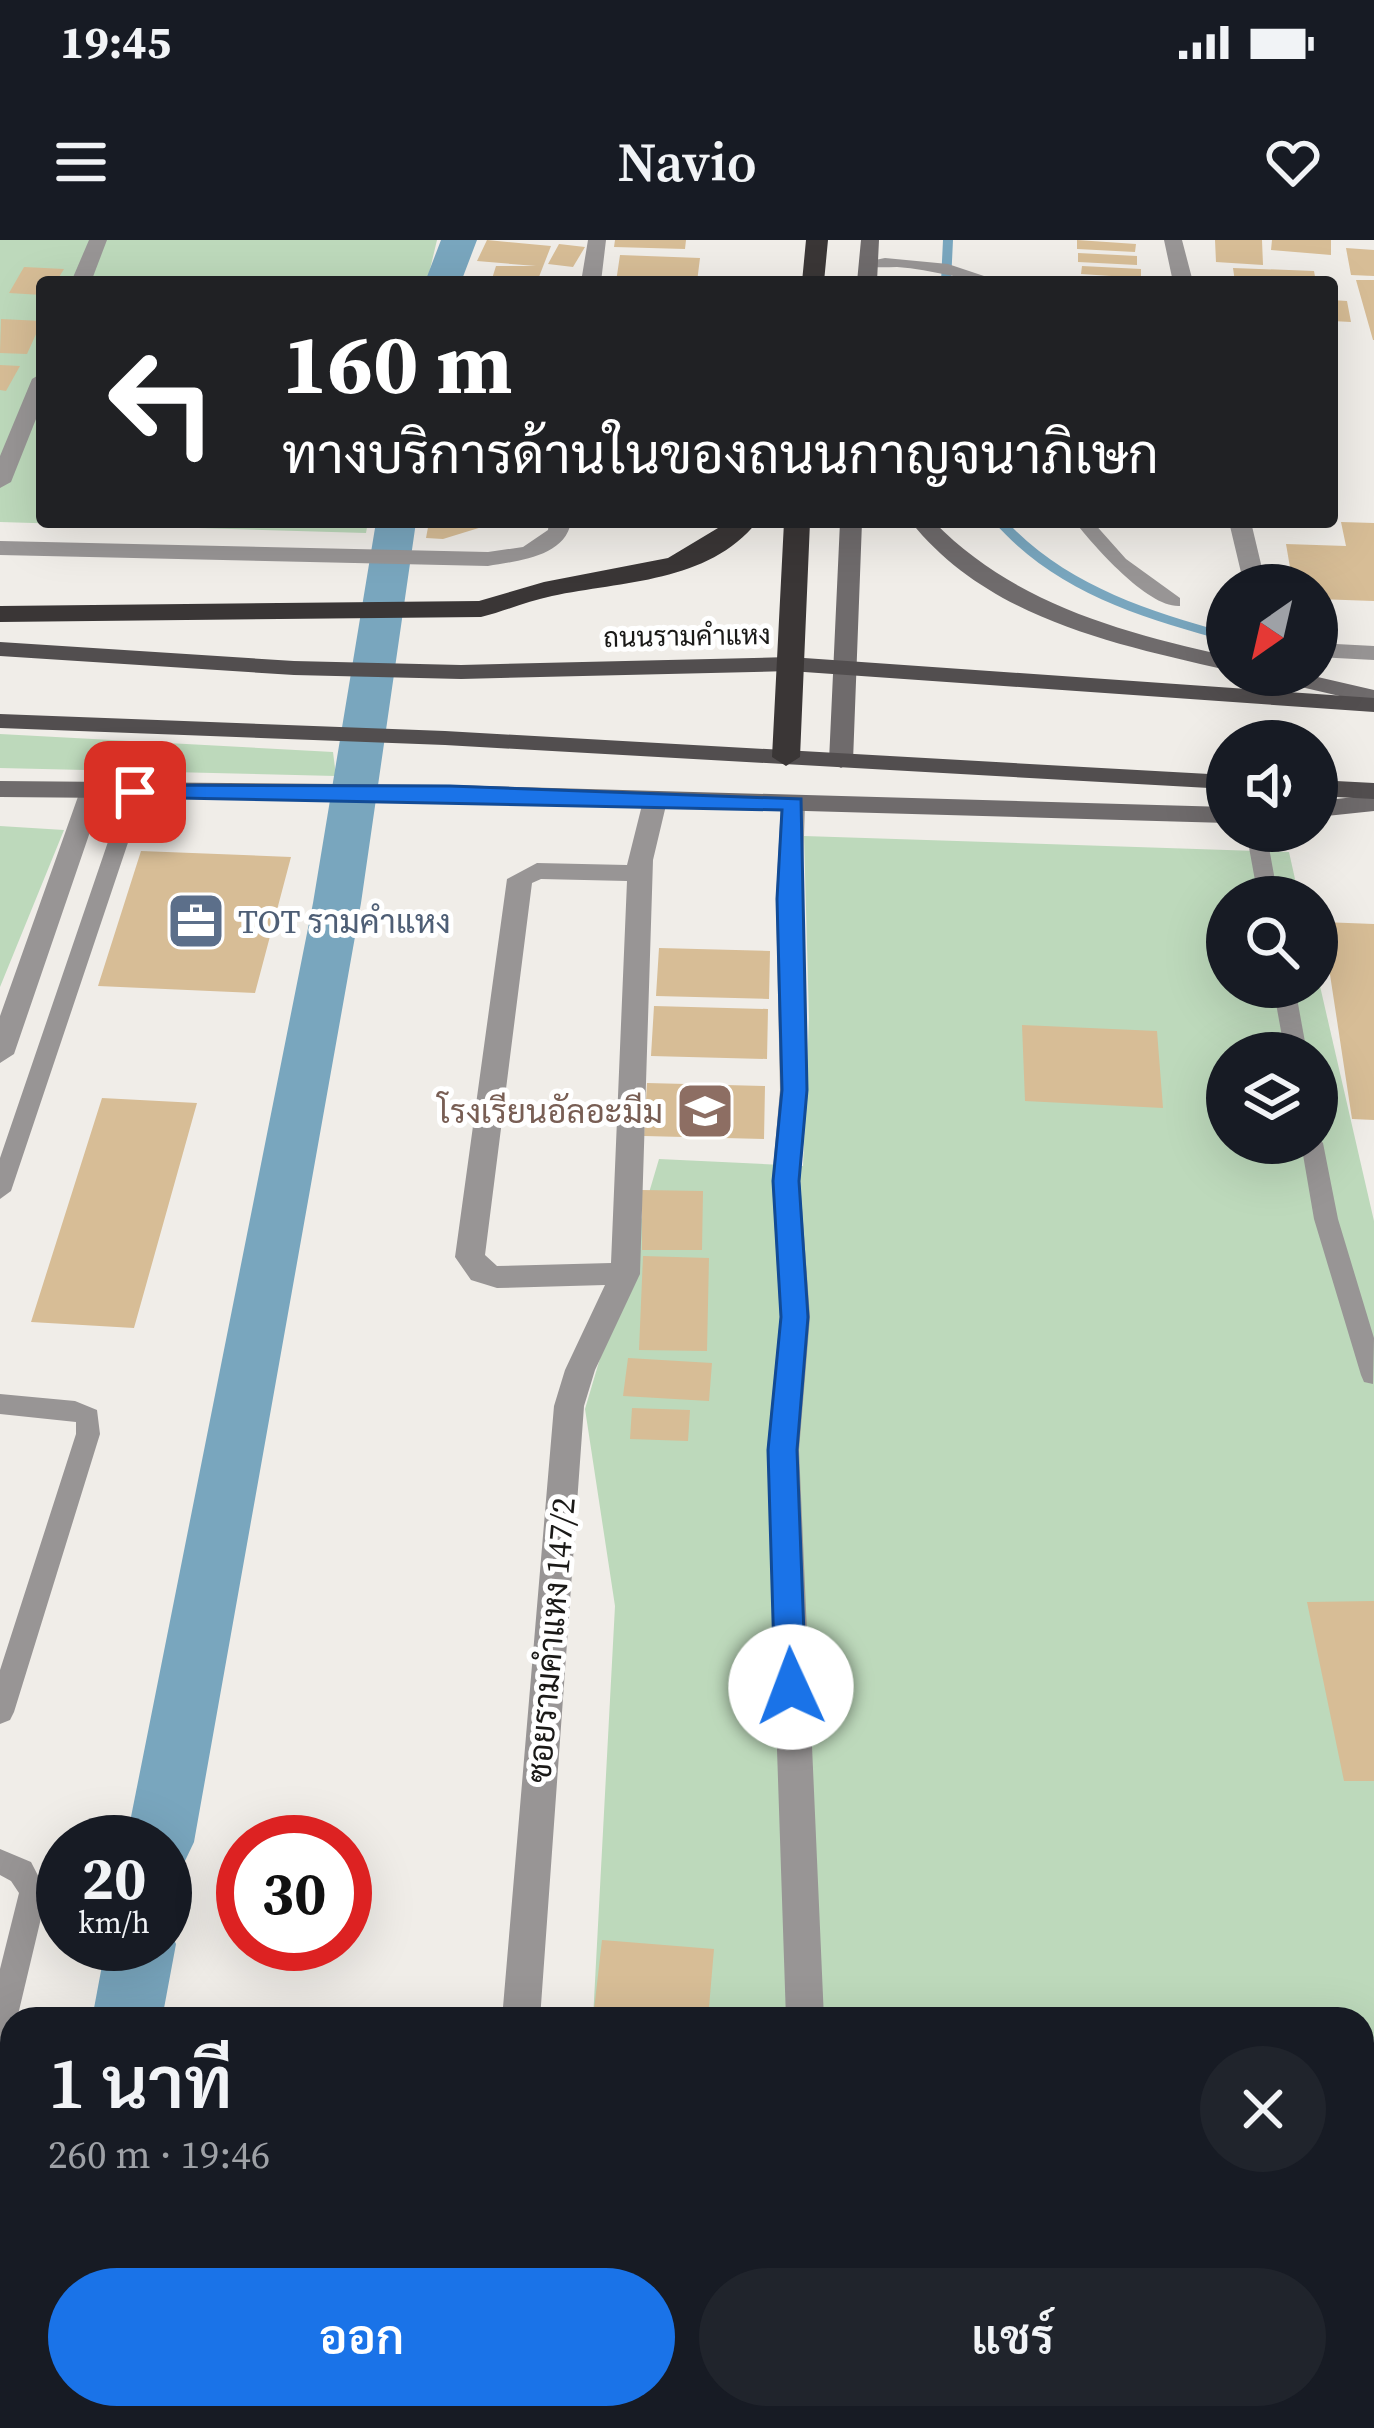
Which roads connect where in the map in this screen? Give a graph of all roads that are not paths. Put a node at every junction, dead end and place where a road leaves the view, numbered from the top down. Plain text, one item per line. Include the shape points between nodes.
1 (98, 240) edge
2 (597, 240) edge
3 (817, 240) edge
4 (870, 240) edge
5 (1172, 240) edge
6 (867, 272) edge
7 (83, 276) edge
8 (592, 276) edge
9 (814, 276) edge
10 (978, 276) edge
11 (1181, 276) edge
12 (36, 394) edge
13 (0, 482) edge
14 (559, 528) edge
15 (736, 528) edge
16 (797, 528) edge
17 (851, 528) edge
18 (928, 528) edge
19 (1089, 528) edge
20 (1241, 528) edge
21 (0, 548) edge
22 (1250, 564) edge
23 (1174, 602) dead end
24 (0, 614) edge
25 (0, 649) edge
26 (1338, 651) edge
27 (1374, 652) edge
28 (1206, 659) edge
29 (790, 664) junction
30 (847, 667) junction
31 (1338, 691) edge
32 (1374, 701) edge
33 (0, 721) edge
34 (786, 757) junction
35 (841, 761) junction
36 (1206, 781) edge
37 (0, 789) edge
38 (1338, 789) edge
39 (92, 791) junction
40 (1374, 791) edge
41 (135, 792) junction
42 (655, 801) junction
43 (1374, 803) edge
44 (794, 804) junction
45 (1338, 807) edge
46 (1206, 814) edge
47 (639, 873) junction
48 (0, 1054) edge
49 (1316, 1164) edge
50 (0, 1191) edge
51 (626, 1274) junction
52 (1373, 1375) edge
53 (0, 1405) edge
54 (0, 1712) edge
55 (0, 1862) edge
56 (5, 2007) edge
57 (522, 2007) edge
58 (805, 2007) edge

1 - 7 street
2 - 8 street
3 - 9 highway
4 - 6 main road
5 - 11 street
6 - 10 lane via 904,261
12 - 13 street
14 - 21 street via 530,552 488,559
15 - 24 highway via 662,569 481,609
16 - 29 highway
17 - 30 main road
18 - 28 main road via 981,578 1047,614
19 - 23 lane via 1120,563
20 - 22 street
25 - 29 main road, ถนนรามคำแหง via 460,672
26 - 27 street
29 - 30 main road, ถนนรามคำแหง
29 - 34 highway
30 - 32 main road, ถนนรามคำแหง
30 - 35 main road
31 - 32 main road
33 - 34 main road
34 - 35 main road
35 - 36 main road
37 - 39 main road
38 - 40 main road
39 - 41 main road
39 - 48 street
41 - 42 main road
41 - 50 lane
42 - 44 main road
42 - 47 street, ซอยรามคำแหง 147/2
43 - 45 main road
44 - 46 main road
44 - 58 street via 794,1090 786,1181 795,1317 783,1450
47 - 51 street, ซอยรามคำแหง 147/2
47 - 51 street via 537,872 520,880 470,1257 497,1277
49 - 52 lane
51 - 57 street, ซอยรามคำแหง 147/2 via 569,1406
53 - 54 lane via 88,1418
55 - 56 lane via 26,1875 33,1893

